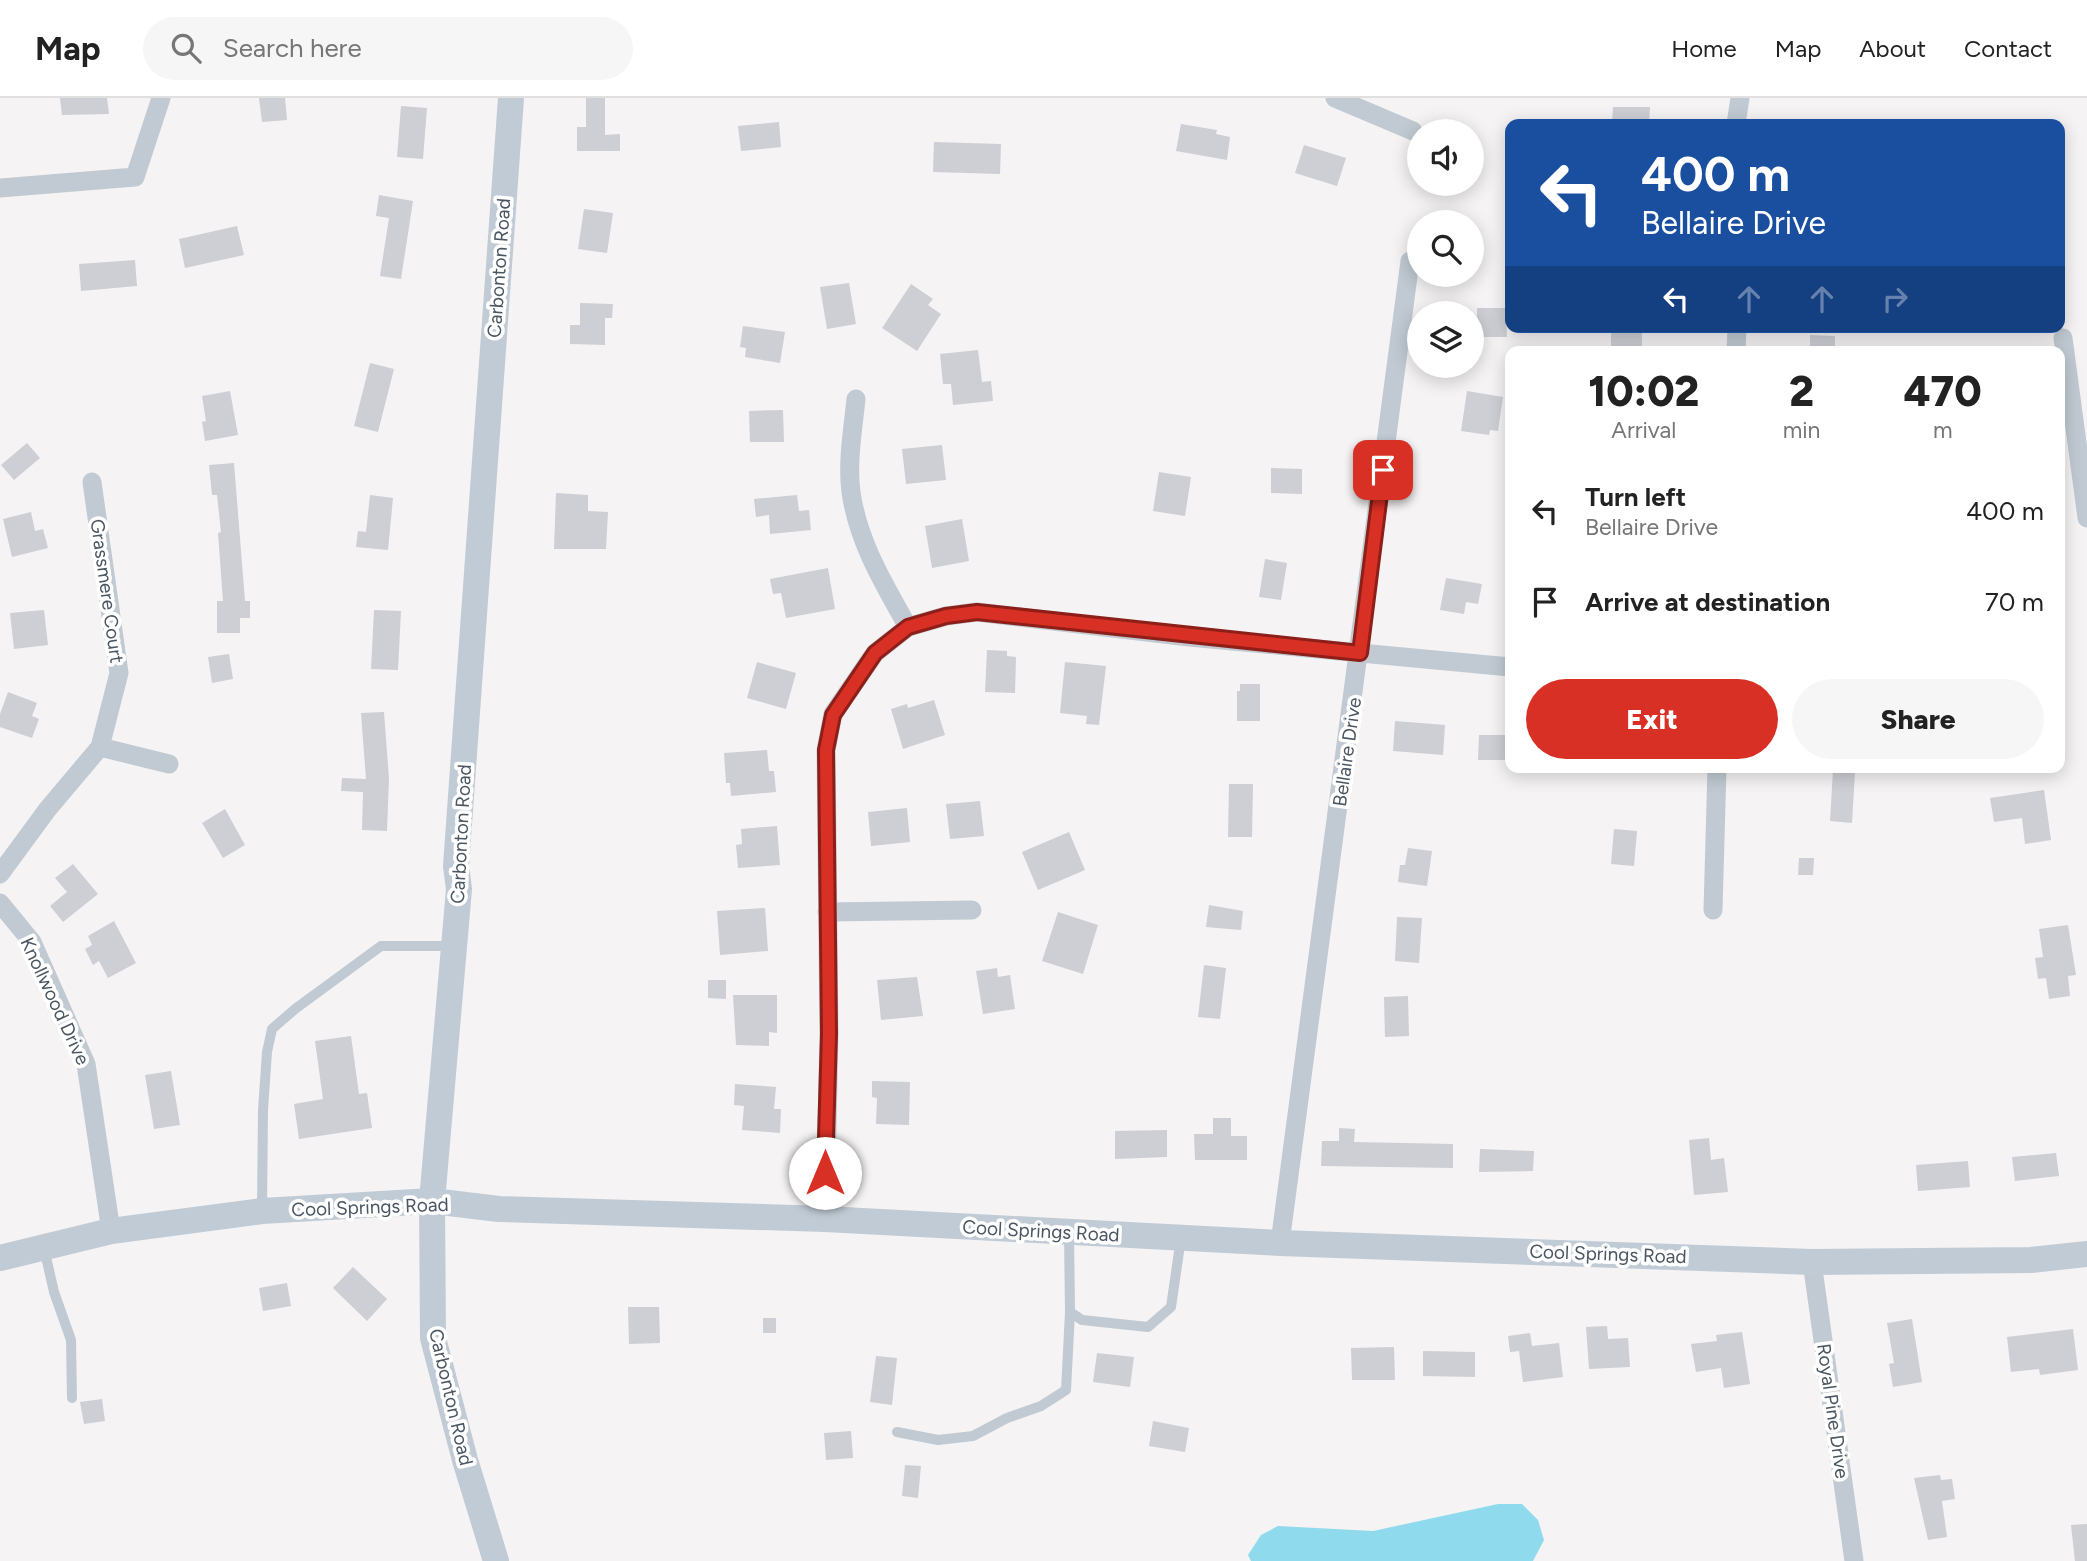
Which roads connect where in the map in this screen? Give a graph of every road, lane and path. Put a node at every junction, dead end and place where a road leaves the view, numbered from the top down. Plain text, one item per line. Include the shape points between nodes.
1 (161, 98) edge
2 (511, 98) edge
3 (1335, 98) edge
4 (1740, 98) edge
5 (1737, 119) edge
6 (1407, 128) edge
7 (0, 188) edge
8 (1407, 285) edge
9 (2063, 338) dead end
10 (2064, 346) edge
11 (2065, 353) edge
12 (856, 399) dead end
13 (92, 482) dead end
14 (2087, 518) edge
15 (908, 627) junction
16 (1360, 653) junction
17 (1505, 667) edge
18 (100, 747) junction
19 (169, 764) dead end
20 (1717, 773) edge
21 (0, 874) edge
22 (0, 903) edge
23 (971, 910) dead end
24 (1713, 910) dead end
25 (827, 912) junction
26 (454, 946) junction
27 (432, 1201) junction
28 (262, 1211) junction
29 (825, 1219) junction
30 (111, 1231) junction
31 (1070, 1232) junction
32 (1181, 1238) junction
33 (1280, 1243) junction
34 (44, 1247) junction
35 (2087, 1254) edge
36 (0, 1258) edge
37 (1811, 1262) junction
38 (1069, 1312) junction
39 (72, 1398) dead end
40 (897, 1432) dead end
41 (496, 1561) edge
42 (1854, 1561) edge

1 - 7 street via 135,177
2 - 26 street, Carbonton Road
3 - 6 street
4 - 5 street
8 - 16 street, Bellaire Drive
9 - 10 street
11 - 14 street
12 - 15 street via 850,490 868,554
13 - 18 street, Grassmere Court via 119,673
15 - 16 street via 977,612
15 - 25 street via 875,653 833,715 826,750
16 - 17 street
16 - 33 street, Bellaire Drive
18 - 19 street
18 - 21 street, Grassmere Court
20 - 24 street
22 - 30 street, Knollwood Drive via 32,942 86,1064
23 - 25 street
25 - 29 street
26 - 27 street, Carbonton Road
26 - 28 lane via 381,946 272,1030 263,1110
27 - 28 street, Cool Springs Road
27 - 29 street, Cool Springs Road via 499,1209
27 - 41 street, Carbonton Road via 433,1338
28 - 30 street, Cool Springs Road
29 - 31 street, Cool Springs Road
30 - 34 street, Cool Springs Road
31 - 32 street, Cool Springs Road
31 - 38 lane
32 - 33 street, Cool Springs Road
32 - 38 lane via 1171,1307 1148,1327 1082,1320
33 - 37 street, Cool Springs Road
34 - 36 street, Cool Springs Road
34 - 39 lane via 71,1340
35 - 37 street, Cool Springs Road via 2031,1260
37 - 42 street, Royal Pine Drive
38 - 40 lane via 1066,1390 972,1436 938,1440

